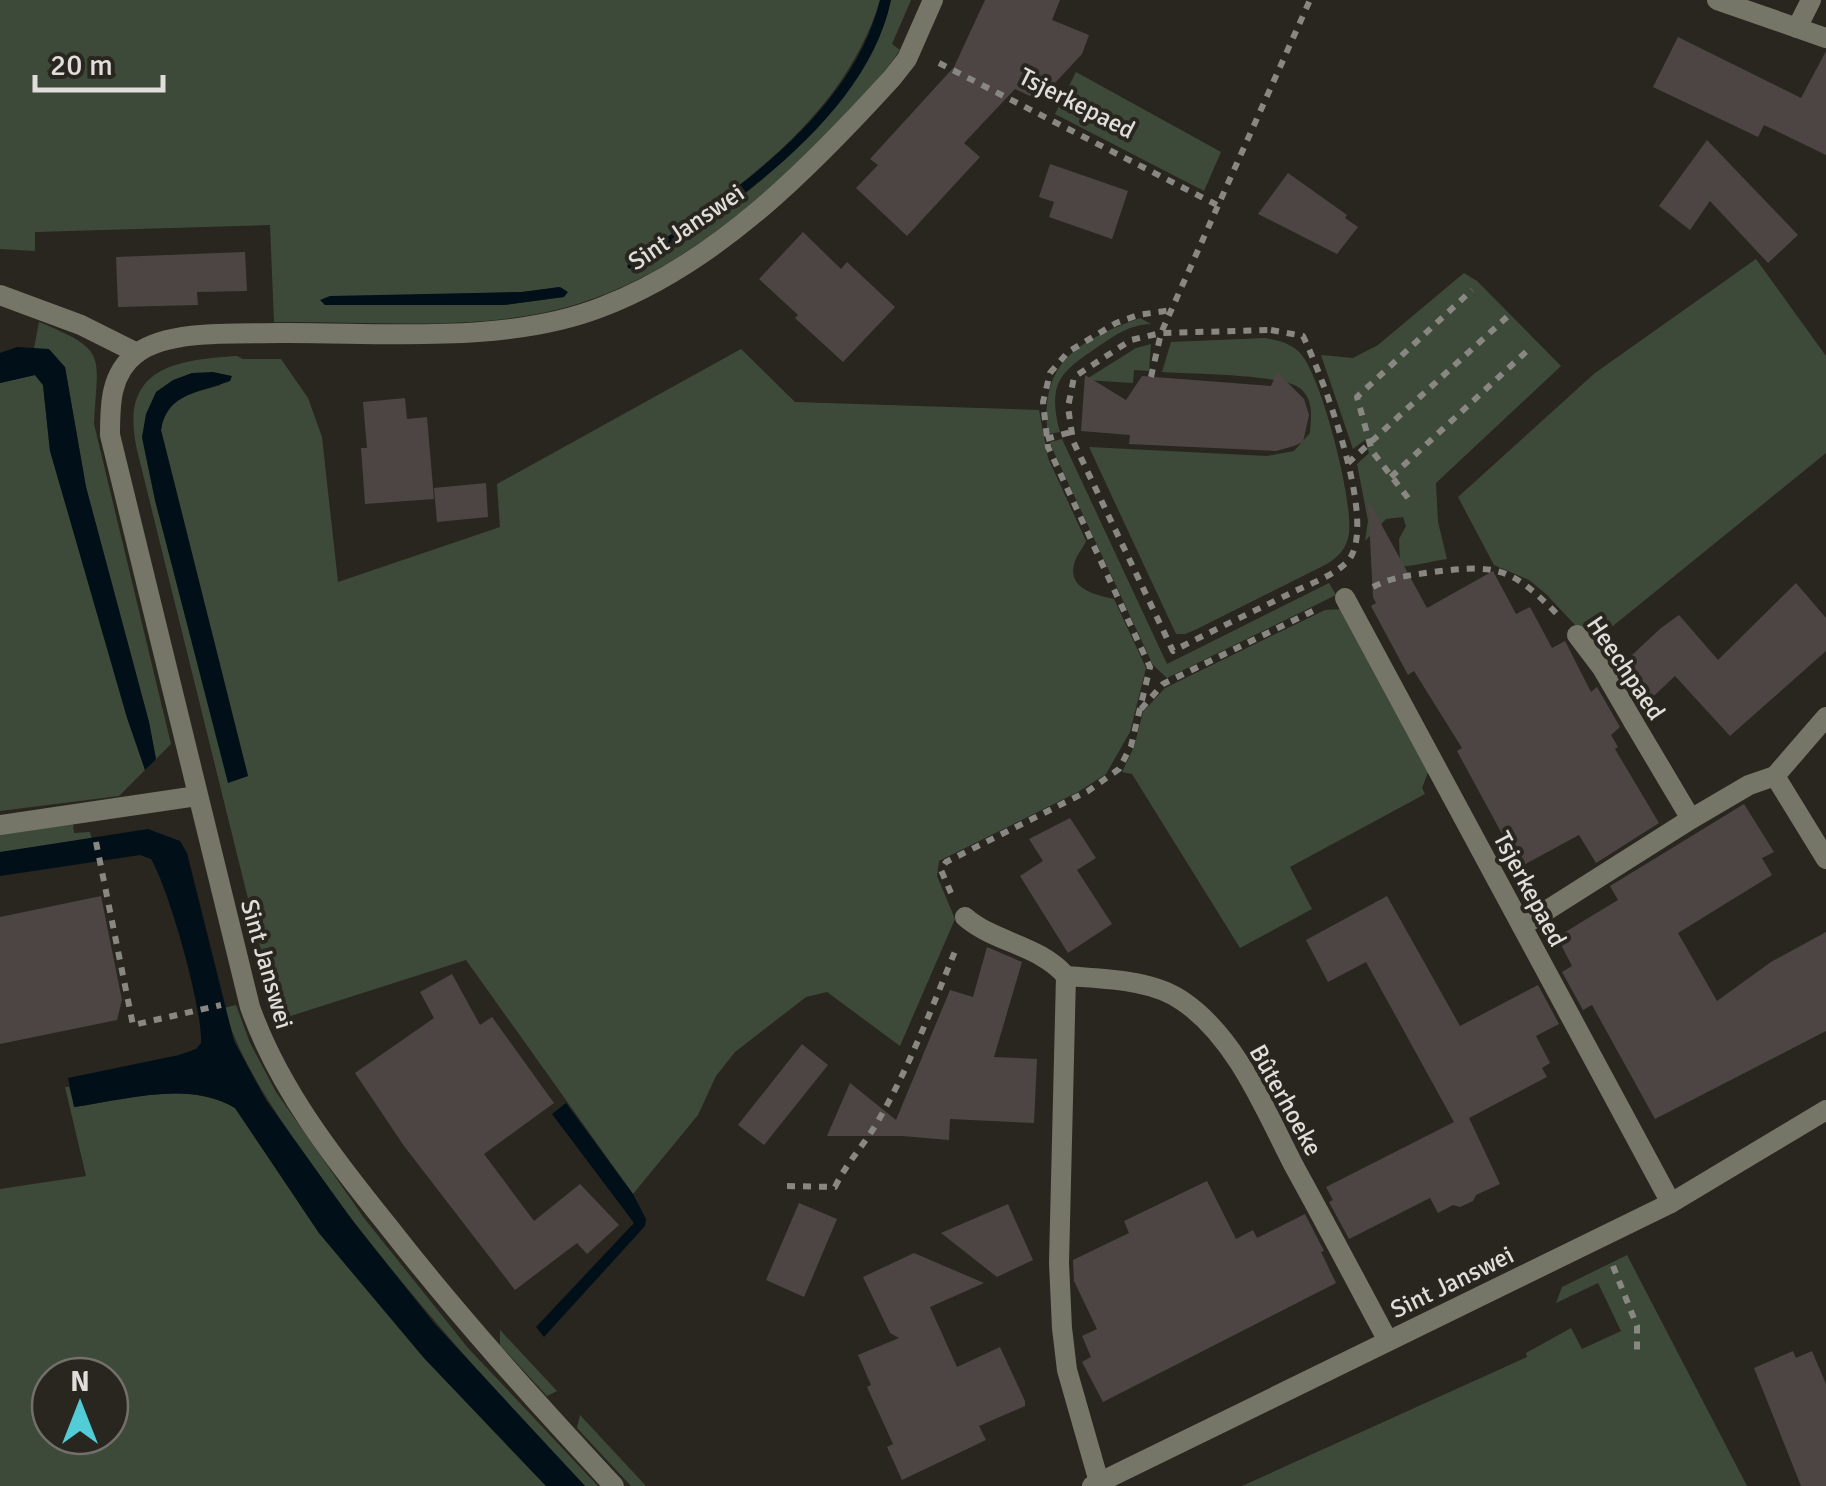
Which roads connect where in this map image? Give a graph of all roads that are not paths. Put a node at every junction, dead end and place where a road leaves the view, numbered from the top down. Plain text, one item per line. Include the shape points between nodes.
1 (933, 0) edge
2 (1717, 0) edge
3 (1811, 0) edge
4 (1797, 28) junction
5 (1826, 38) edge
6 (0, 295) edge
7 (137, 353) junction
8 (1345, 598) road end
9 (1577, 635) road end
10 (1826, 717) edge
11 (1775, 776) junction
12 (197, 796) junction
13 (1691, 820) junction
14 (0, 825) edge
15 (1826, 860) edge
16 (964, 916) road end
17 (1522, 926) junction
18 (1066, 976) junction
19 (1826, 1110) edge
20 (1671, 1203) junction
21 (1388, 1341) junction
22 (1096, 1484) edge
23 (614, 1486) edge

1 - 7 street, Sint Janswei via 910,51 861,112 784,187 658,281 602,308 518,328 173,338
2 - 4 street
3 - 4 street
4 - 5 street
6 - 7 street
7 - 12 street, Sint Janswei via 112,388 110,435
8 - 17 street, Tsjerkepaed
9 - 13 street, Heechpaed
10 - 11 street
11 - 13 street
11 - 15 street
12 - 14 street
12 - 23 street, Sint Janswei via 250,1007 276,1070 345,1172 434,1284
13 - 17 street
16 - 18 street, Bûterhoeke via 1043,956
17 - 20 street, Tsjerkepaed
18 - 21 street, Bûterhoeke via 1149,986 1182,1000 1210,1024 1262,1104
18 - 22 street via 1062,1328
19 - 20 street, Sint Janswei
20 - 21 street, Sint Janswei
21 - 22 street, Sint Janswei

